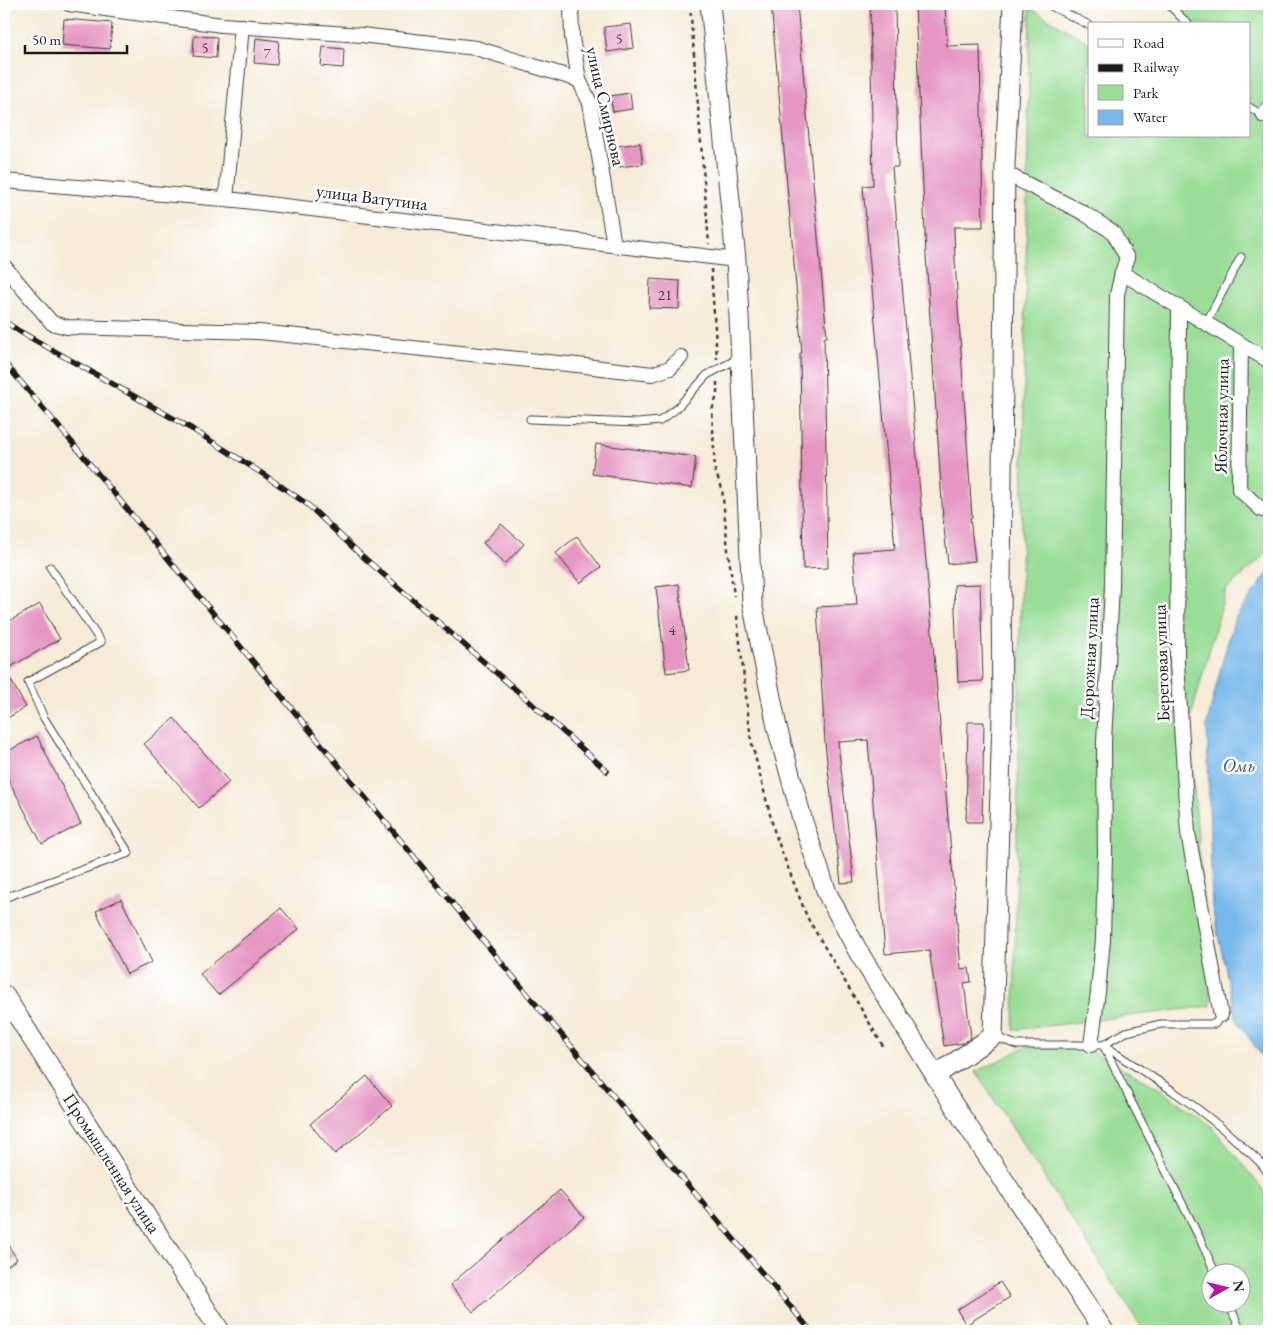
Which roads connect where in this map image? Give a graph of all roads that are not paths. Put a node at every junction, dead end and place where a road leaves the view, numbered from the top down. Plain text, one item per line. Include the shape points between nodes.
1 (69, 4) edge
2 (571, 4) edge
3 (710, 4) edge
4 (1013, 4) edge
5 (1047, 4) edge
6 (1168, 4) edge
7 (1186, 22) edge
8 (1088, 25) edge
9 (242, 26) junction
10 (579, 80) junction
11 (1250, 107) edge
12 (1266, 112) edge
13 (1005, 174) junction
14 (4, 181) edge
15 (226, 199) junction
16 (614, 245) junction
17 (1241, 257) dead end
18 (736, 260) junction
19 (4, 266) edge
20 (1122, 273) junction
21 (1179, 307) junction
22 (1206, 323) junction
23 (1241, 344) junction
24 (681, 357) dead end
25 (741, 357) junction
26 (1269, 361) edge
27 (530, 419) dead end
28 (1262, 510) dead end
29 (50, 567) dead end
30 (4, 898) edge
31 (4, 995) edge
32 (1222, 1015) joint
33 (993, 1036) junction
34 (1097, 1045) junction
35 (936, 1075) junction
36 (1269, 1175) edge
37 (1210, 1262) edge
38 (1232, 1312) edge
39 (220, 1331) edge
40 (1104, 1331) edge
41 (1241, 1331) edge

1 - 9 street
2 - 10 street, улица Смирнова
3 - 18 street
4 - 13 street
5 - 8 lane
6 - 7 lane
9 - 10 street via 476,48
9 - 15 street
10 - 16 street, улица Смирнова via 590,103
11 - 12 lane
13 - 20 street, Дорожная улица via 1082,212 1113,232 1127,258
13 - 33 street via 1002,717
14 - 15 street, улица Ватутина
15 - 16 street, улица Ватутина
16 - 18 street, улица Ватутина
17 - 22 lane
18 - 25 street
19 - 24 street via 52,323 67,327 259,332 652,374 670,368
20 - 21 street
20 - 34 street, Дорожная улица via 1117,295 1112,586 1104,742 1103,940
21 - 22 street
21 - 32 street, Береговая улица via 1177,663 1188,833
22 - 23 street
23 - 26 street
23 - 28 street, Яблочная улица via 1239,489
25 - 27 lane via 707,375 660,421
25 - 35 street via 752,602 780,737 803,822 827,893 859,952
29 - 30 lane via 101,642 28,682 44,718 128,853
31 - 39 street, Промышленная улица
32 - 34 lane via 1215,1024 1160,1024 1126,1032
33 - 34 lane via 1017,1045
33 - 35 street
34 - 36 lane via 1167,1087 1221,1126 1263,1165
34 - 37 lane
35 - 40 street
38 - 41 lane

